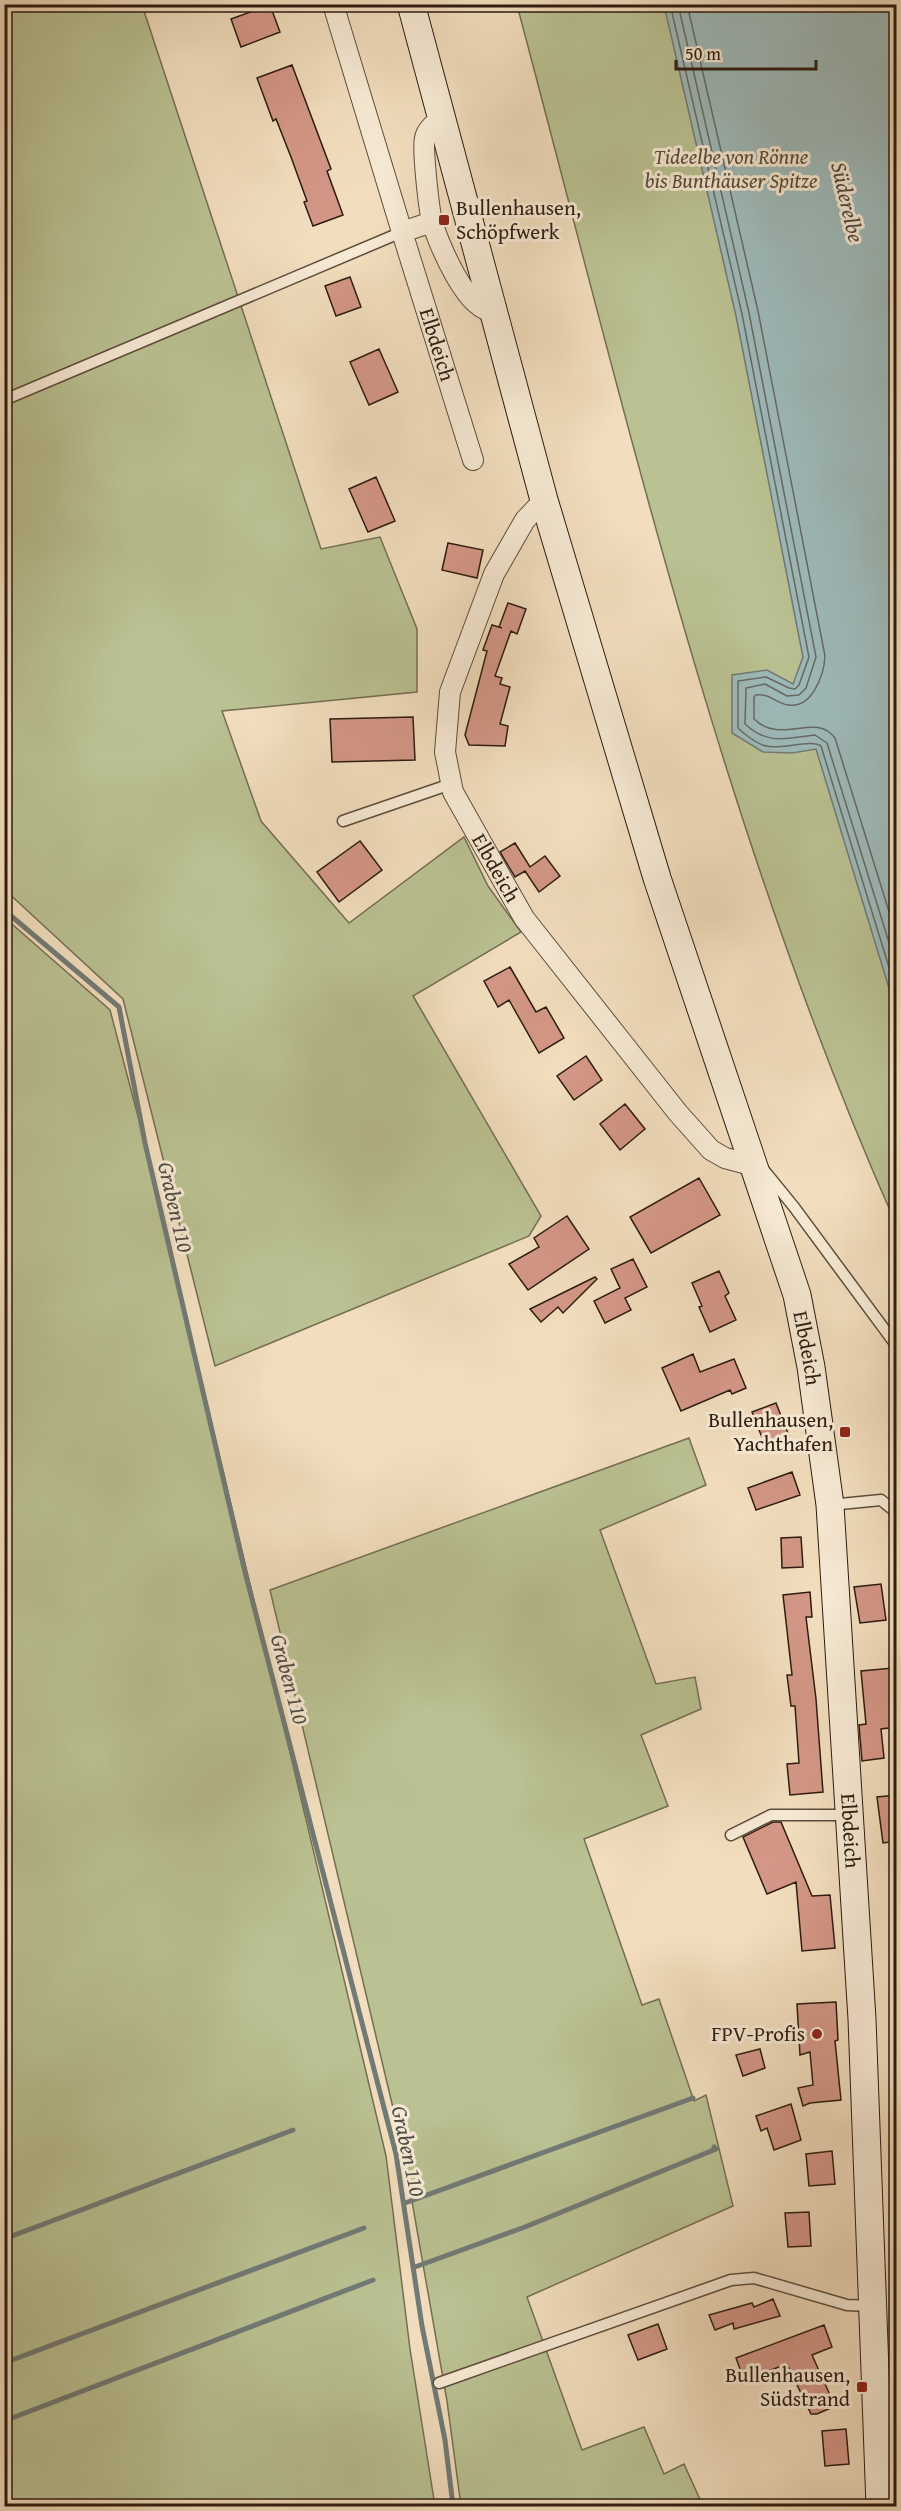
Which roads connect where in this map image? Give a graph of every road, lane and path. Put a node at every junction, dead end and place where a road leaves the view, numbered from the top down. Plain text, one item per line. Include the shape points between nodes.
1 (333, 4) edge
2 (411, 4) edge
3 (443, 118) junction
4 (432, 222) junction
5 (402, 232) junction
6 (494, 310) junction
7 (4, 400) edge
8 (473, 460) dead end
9 (544, 500) junction
10 (451, 784) junction
11 (343, 821) dead end
12 (755, 1166) junction
13 (897, 1345) edge
14 (830, 1505) junction
15 (897, 1512) edge
16 (849, 1815) junction
17 (731, 1835) dead end
18 (874, 2306) junction
19 (439, 2383) dead end
20 (886, 2496) edge

1 - 5 street, Elbdeich
2 - 3 street, Elbdeich
3 - 4 street, Elbdeich via 424,138
3 - 6 street, Elbdeich
4 - 5 street
4 - 6 street, Elbdeich via 464,290 477,306
5 - 7 lane
5 - 8 street, Elbdeich
6 - 9 street, Elbdeich
9 - 10 street, Elbdeich via 525,520 494,574 450,692 445,752
9 - 12 street, Elbdeich via 657,878
10 - 11 lane
10 - 12 street, Elbdeich via 524,918 678,1113 711,1150
12 - 13 lane via 768,1173
12 - 14 street, Elbdeich via 797,1295 818,1401
14 - 15 lane via 881,1500
14 - 16 street, Elbdeich
16 - 17 lane via 771,1815
16 - 18 street, Elbdeich
18 - 19 lane via 847,2305 754,2278 731,2280
18 - 20 street, Elbdeich

